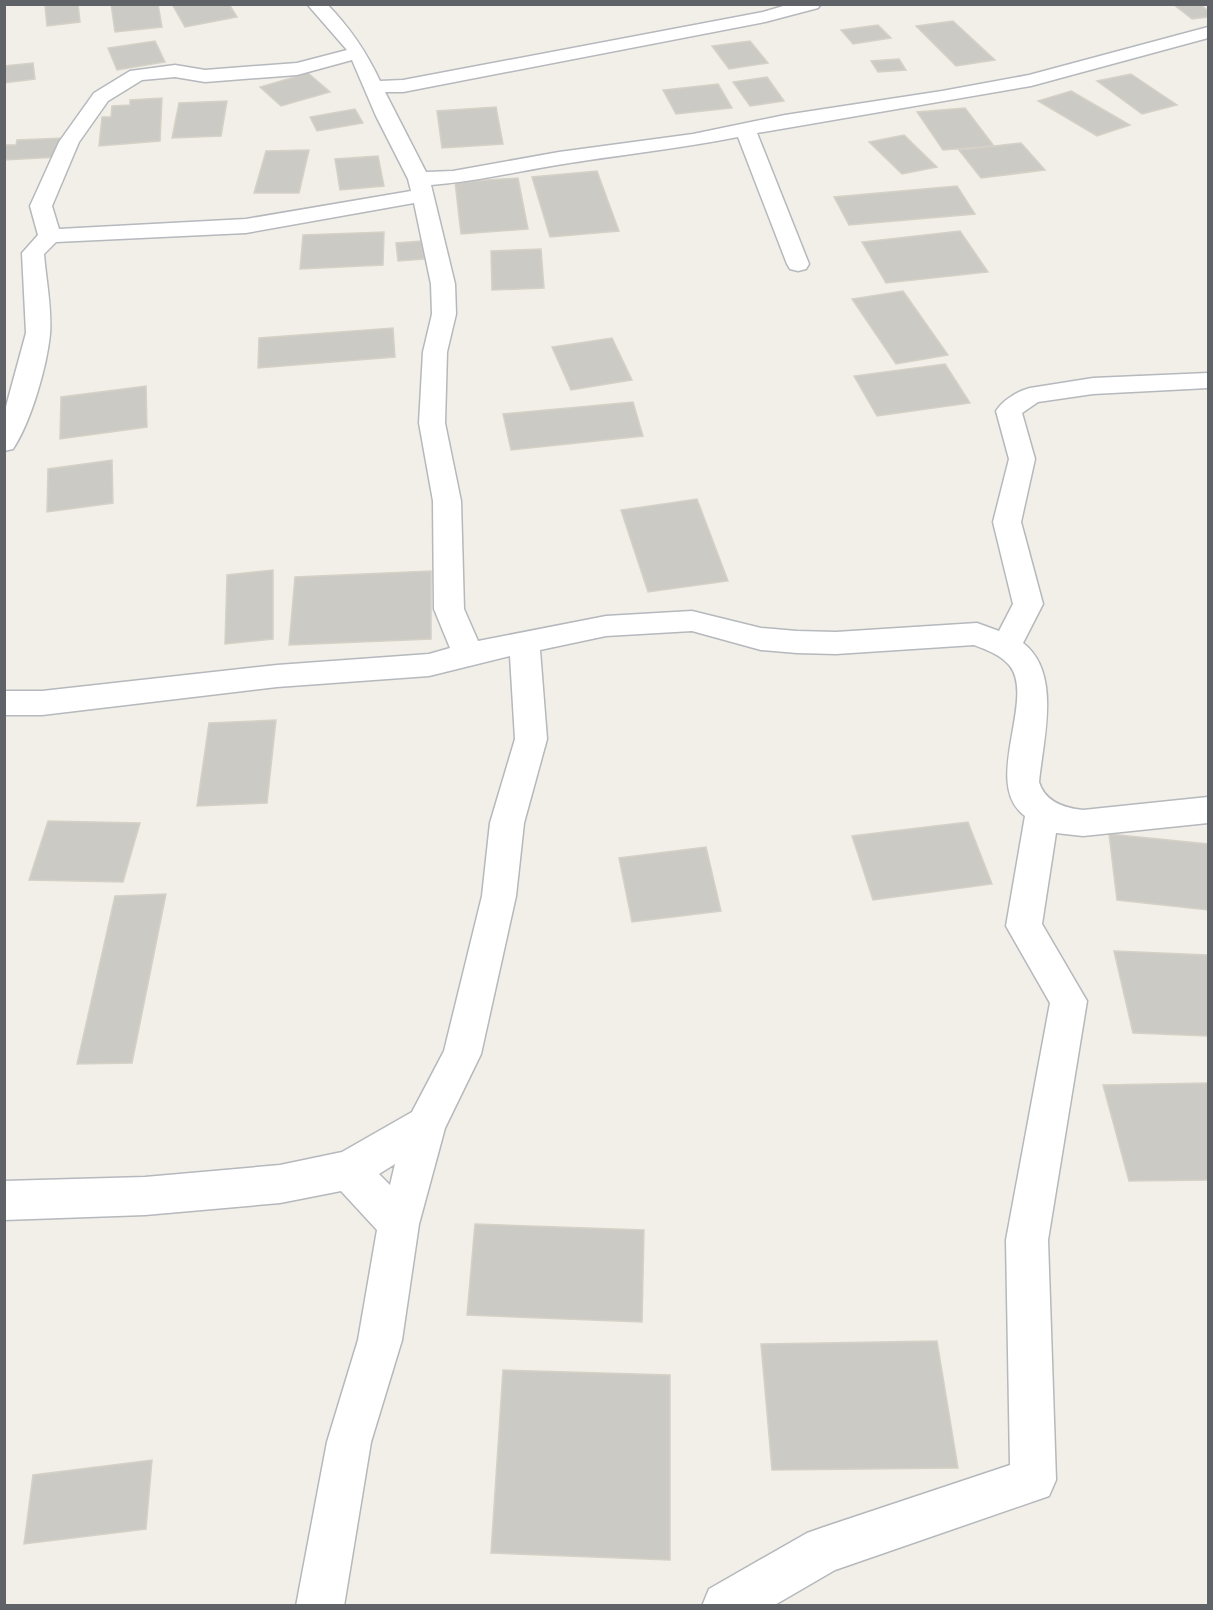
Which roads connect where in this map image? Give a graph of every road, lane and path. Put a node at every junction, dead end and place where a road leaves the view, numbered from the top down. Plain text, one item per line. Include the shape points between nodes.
1 (316, 4) edge
2 (812, 4) edge
3 (1209, 32) edge
4 (358, 53) junction
5 (374, 87) junction
6 (745, 129) junction
7 (421, 187) junction
8 (50, 236) junction
9 (798, 264) dead end
10 (1209, 380) edge
11 (4, 443) edge
12 (524, 642) junction
13 (1006, 646) junction
14 (468, 654) junction
15 (4, 703) edge
16 (1042, 810) junction
17 (1209, 810) edge
18 (426, 1125) junction
19 (349, 1170) junction
20 (4, 1201) edge
21 (399, 1224) junction
22 (321, 1605) edge
23 (726, 1605) edge

1 - 4 street
2 - 5 street via 765,17 403,86
3 - 6 street via 1031,80
4 - 5 street
4 - 8 street via 297,69 205,76 175,71 137,75 101,97 69,142 40,206
5 - 7 street
6 - 7 street via 453,177
6 - 9 street
7 - 8 street via 246,226
7 - 14 street via 443,284 444,314 435,352 432,423 447,501 448,609
8 - 11 street via 33,253 38,333 21,406
10 - 13 street via 1093,386 1030,396 1009,411 1022,459 1007,522 1028,604
12 - 13 street via 606,626 692,621 761,639 797,642 977,634
12 - 14 street
12 - 18 street via 531,739 507,823 498,896 462,1054
13 - 16 street via 1029,671 1032,696 1023,782 1028,800
14 - 15 street via 429,665 288,675 86,699
16 - 17 street via 1057,820 1083,823
16 - 23 street via 1024,926 1069,1000 1027,1240 1033,1480 824,1550
18 - 19 street
18 - 21 street
19 - 20 street via 280,1184 145,1196
19 - 21 street
21 - 22 street via 380,1340 349,1442

